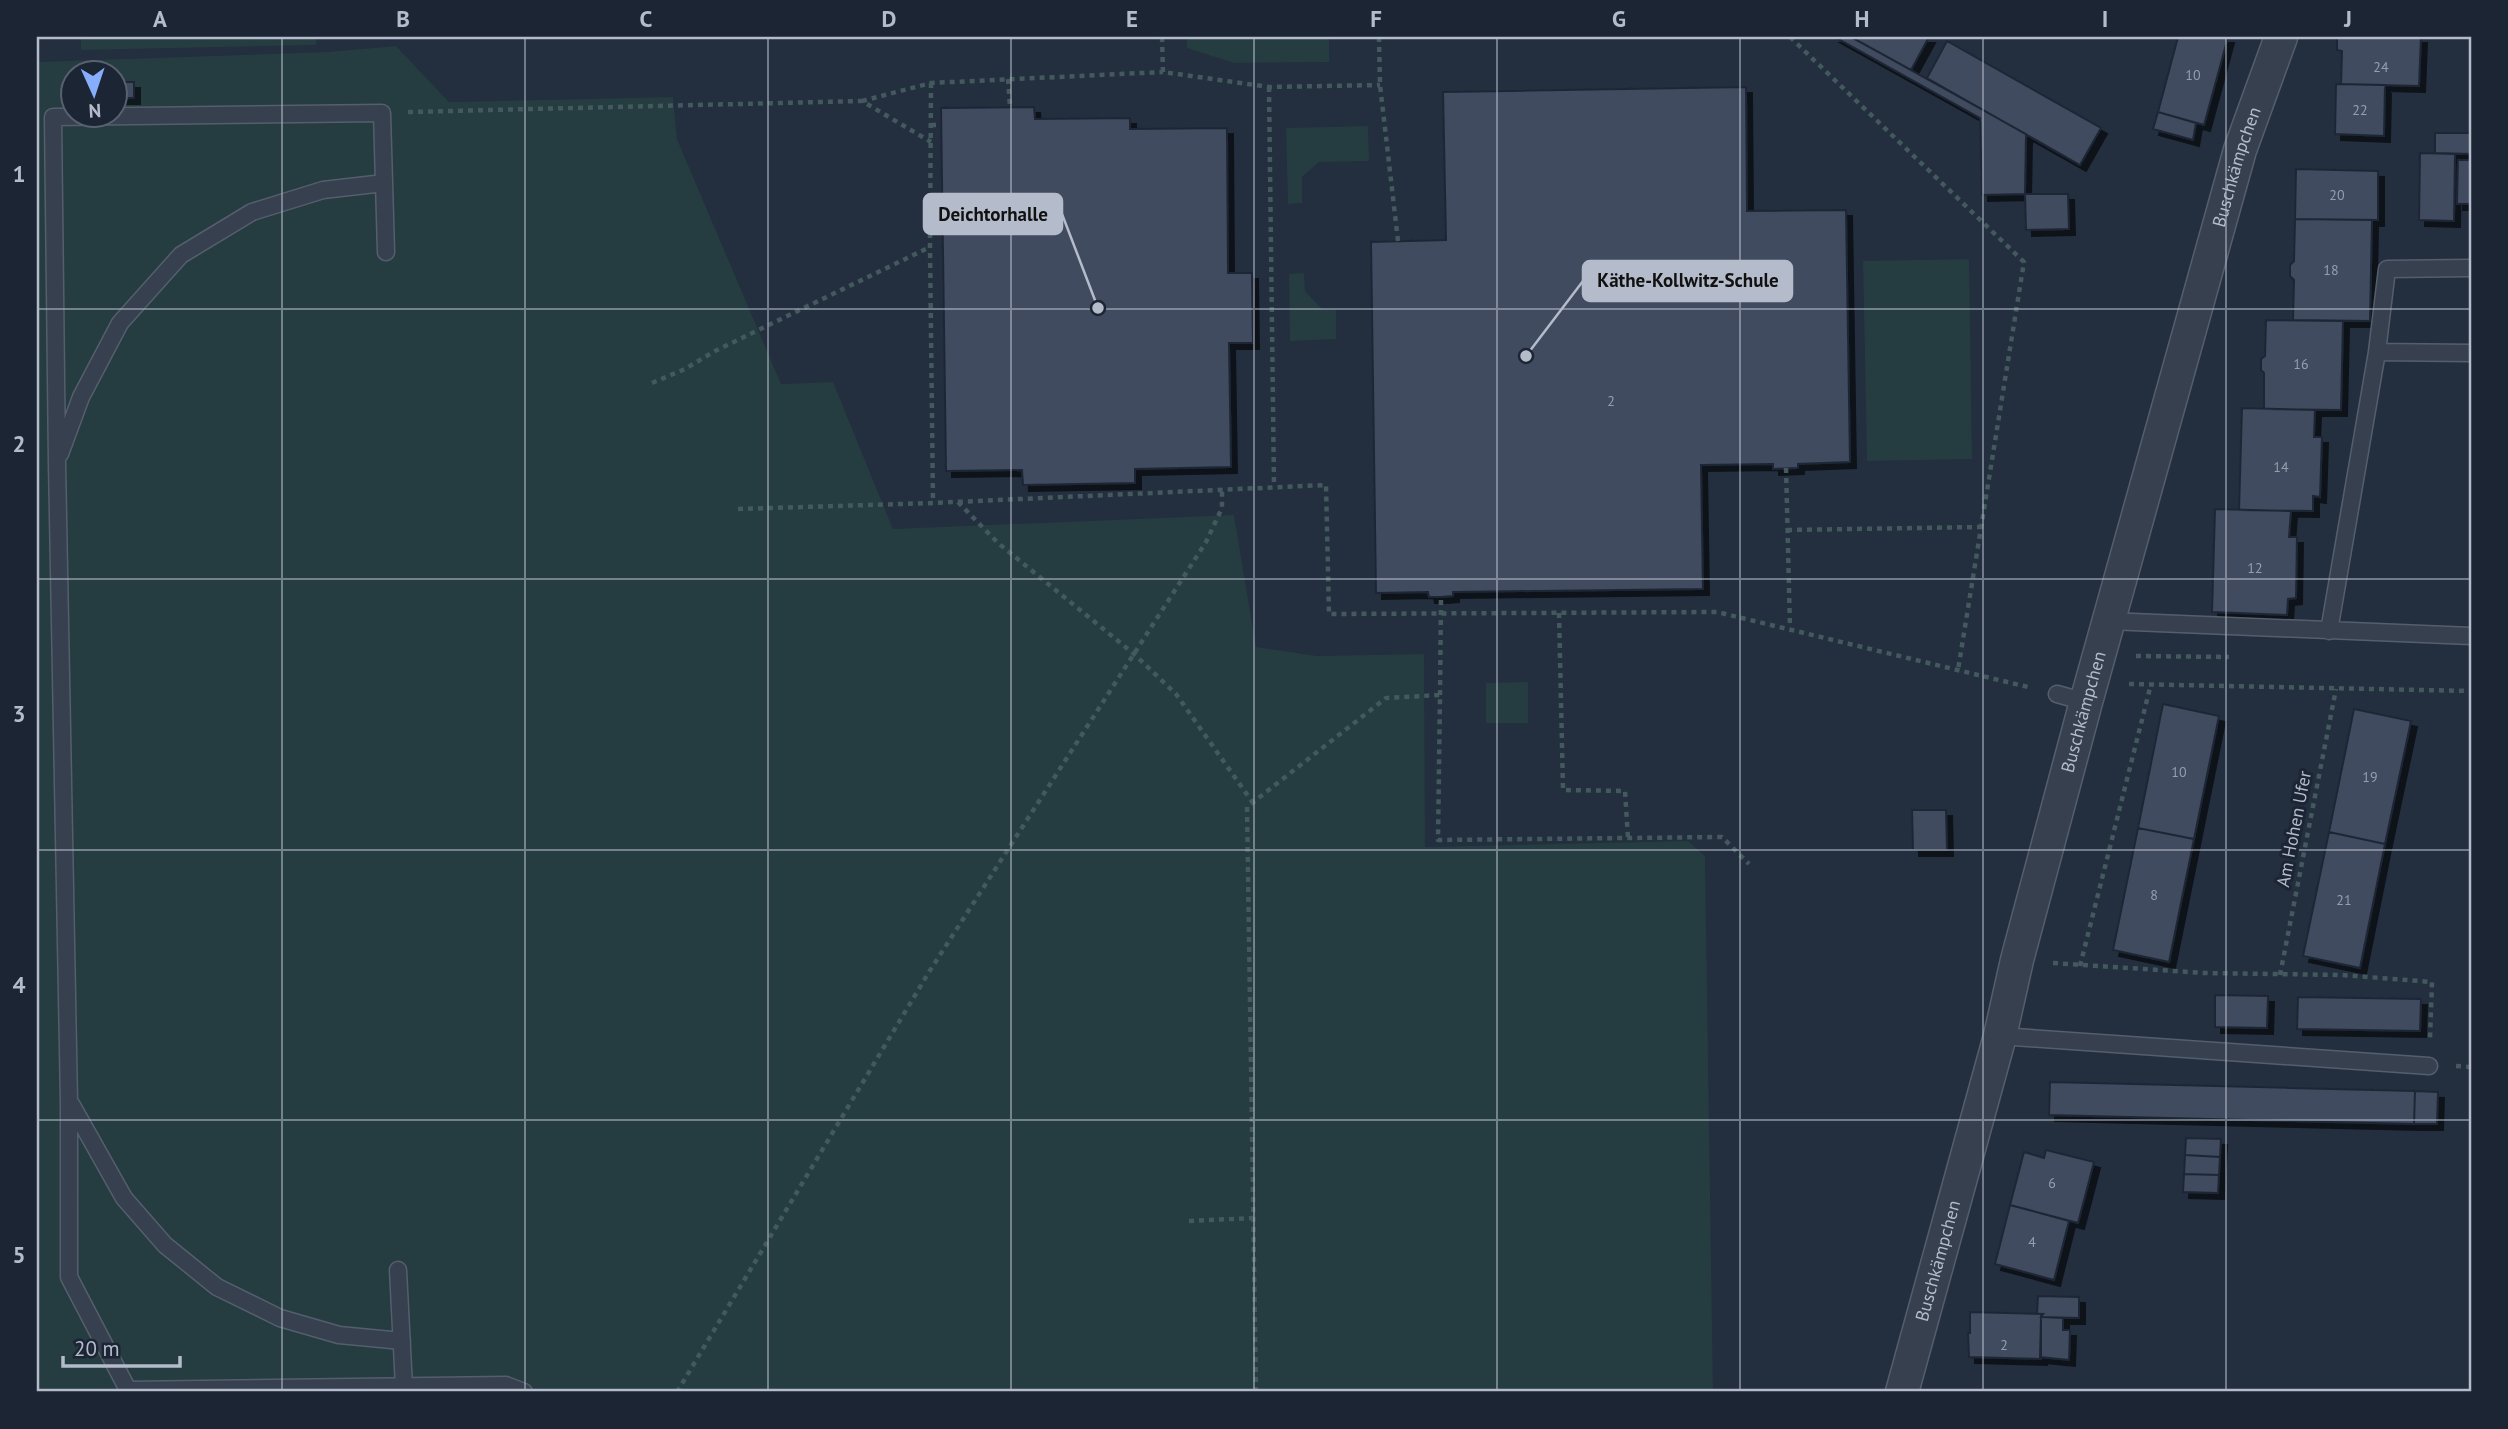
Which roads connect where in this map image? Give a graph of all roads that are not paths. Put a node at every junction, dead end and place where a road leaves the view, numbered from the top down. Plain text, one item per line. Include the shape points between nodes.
1 (2281, 37) edge
2 (384, 183) junction
3 (386, 252) dead end
4 (2471, 268) edge
5 (2376, 352) junction
6 (2471, 353) edge
7 (57, 463) junction
8 (2109, 621) junction
9 (2329, 631) junction
10 (2471, 636) edge
11 (2000, 1037) junction
12 (2429, 1066) road end
13 (69, 1101) junction
14 (398, 1270) dead end
15 (402, 1341) junction
16 (404, 1387) junction
17 (524, 1392) edge
18 (1902, 1392) edge

1 - 8 street, Buschkämpchen via 2240,150
2 - 3 lane
2 - 7 lane via 323,190 252,212 181,255 120,323 81,397
2 - 7 lane via 382,113 53,117
4 - 5 lane via 2387,269
5 - 6 lane
5 - 9 lane
7 - 13 lane
8 - 9 lane
8 - 11 street, Buschkämpchen via 2078,693
9 - 10 lane
11 - 12 lane
11 - 18 street, Buschkämpchen
13 - 15 lane via 124,1198 165,1245 217,1287 280,1318 339,1335
13 - 16 lane via 69,1277 128,1391
14 - 15 lane
15 - 16 lane
16 - 17 lane via 506,1385

